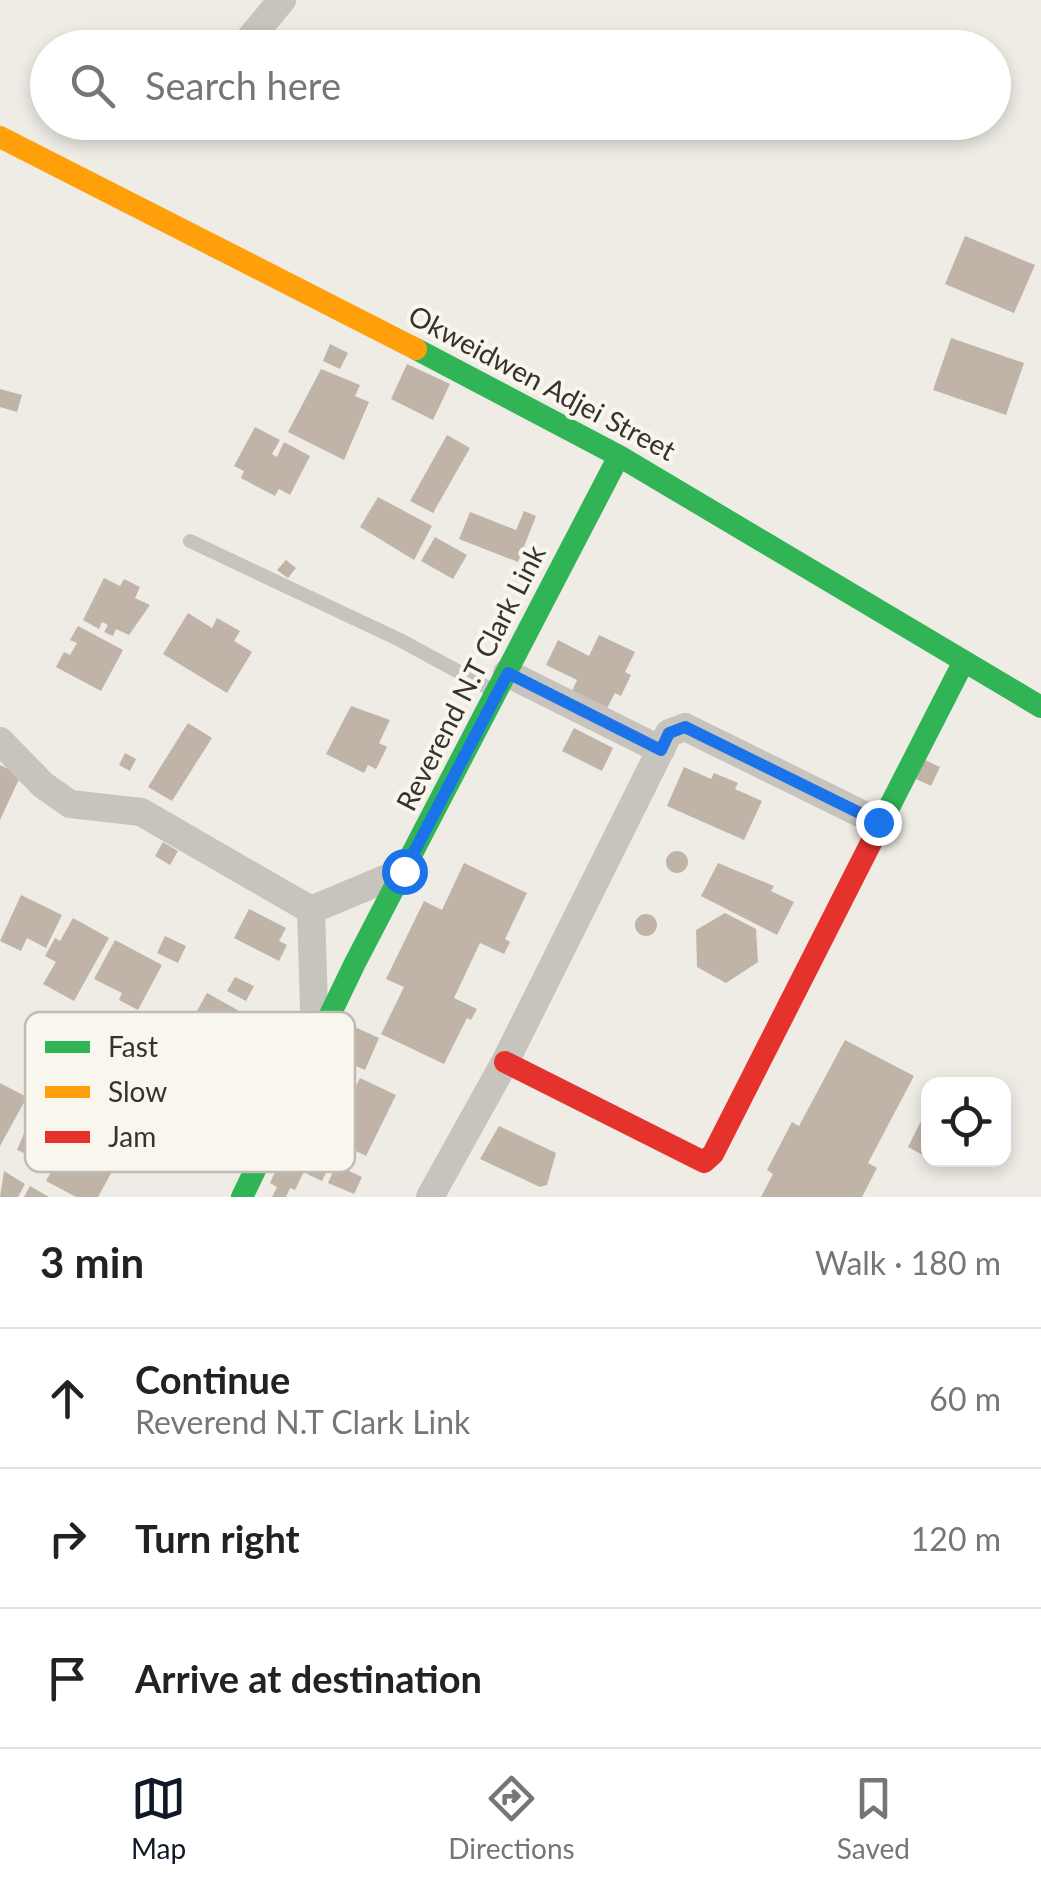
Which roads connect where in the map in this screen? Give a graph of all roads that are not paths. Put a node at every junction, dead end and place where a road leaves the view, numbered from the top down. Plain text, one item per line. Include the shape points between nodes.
1 (282, 0) edge
2 (257, 30) edge
3 (0, 137) edge
4 (619, 456) junction
5 (190, 541) dead end
6 (964, 661) junction
7 (502, 683) junction
8 (1041, 707) edge
9 (0, 741) edge
10 (661, 750) junction
11 (878, 822) junction
12 (404, 871) junction
13 (311, 910) junction
14 (315, 1012) edge
15 (335, 1012) edge
16 (505, 1062) junction
17 (255, 1172) edge
18 (242, 1197) edge
19 (430, 1197) edge

1 - 2 street
3 - 4 street, Okweidwen Adjei Street
4 - 6 street, Okweidwen Adjei Street
4 - 7 street, Reverend N.T Clark Link
5 - 7 lane
6 - 8 street, Okweidwen Adjei Street
6 - 11 street
7 - 10 street
7 - 12 street, Reverend N.T Clark Link
9 - 13 street via 70,804 141,812
10 - 11 street via 669,733 685,727
10 - 16 street
11 - 16 street via 704,1162
12 - 13 street
12 - 15 street, Reverend N.T Clark Link
13 - 14 street
16 - 19 street
17 - 18 street, Reverend N.T Clark Link

